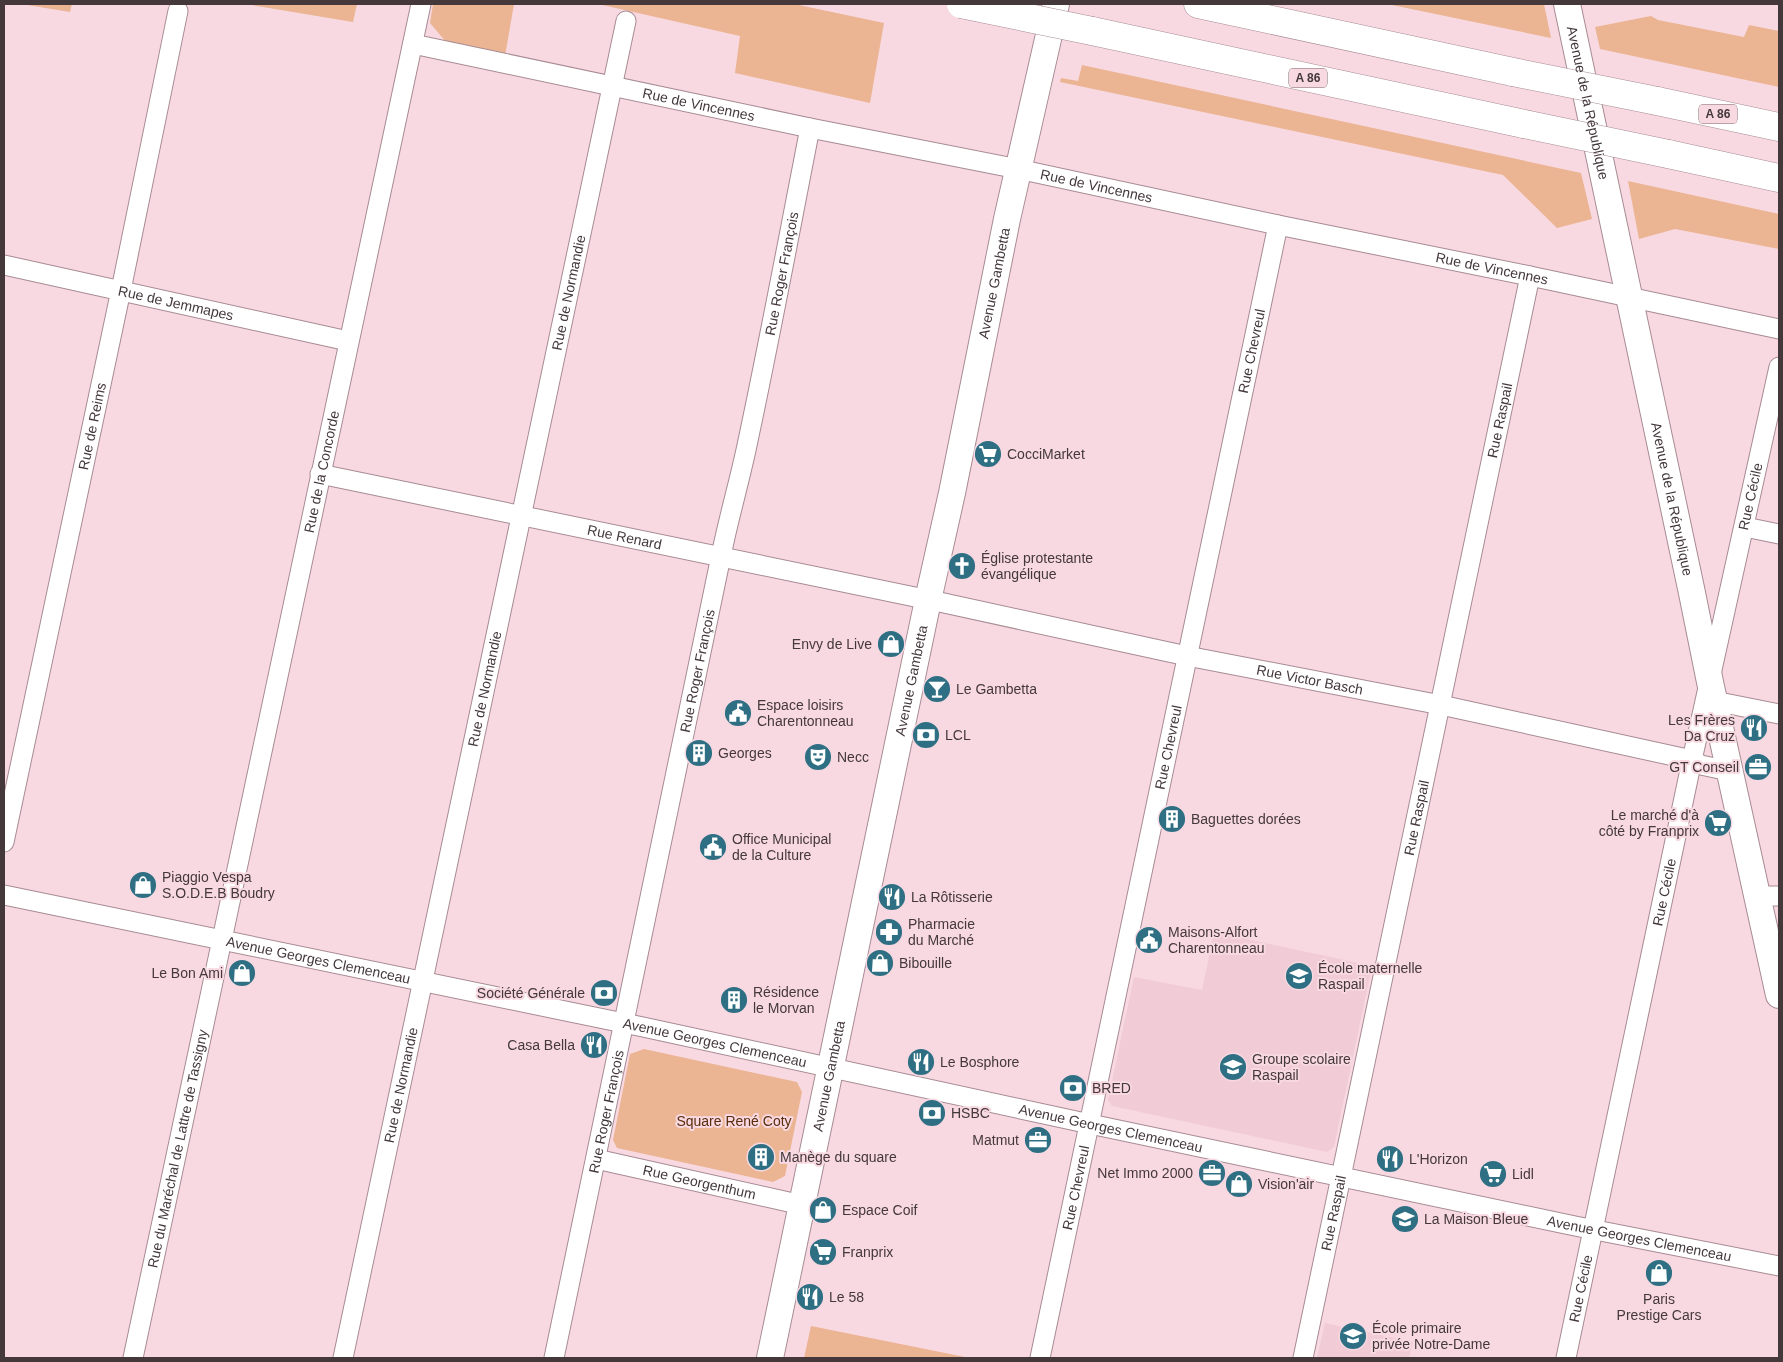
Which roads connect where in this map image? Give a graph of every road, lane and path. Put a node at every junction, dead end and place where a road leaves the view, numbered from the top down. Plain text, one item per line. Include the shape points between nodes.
1 (421, 4) edge
2 (961, 4) edge
3 (1056, 4) edge
4 (1198, 4) edge
5 (1566, 4) edge
6 (178, 11) dead end
7 (626, 21) dead end
8 (413, 44) junction
9 (612, 86) junction
10 (1779, 127) edge
11 (810, 128) junction
12 (1018, 168) junction
13 (1779, 178) edge
14 (1278, 225) junction
15 (4, 265) edge
16 (1530, 276) junction
17 (121, 290) junction
18 (1629, 297) junction
19 (1779, 329) edge
20 (348, 341) junction
21 (1779, 367) edge
22 (320, 474) junction
23 (521, 516) junction
24 (1744, 527) junction
25 (1779, 534) edge
26 (720, 556) junction
27 (928, 600) junction
28 (1187, 656) junction
29 (1712, 692) junction
30 (1441, 705) junction
31 (1779, 714) edge
32 (1692, 760) junction
33 (1730, 771) junction
34 (4, 842) edge
35 (4, 894) edge
36 (1768, 896) edge
37 (222, 940) junction
38 (423, 982) junction
39 (1779, 995) edge
40 (623, 1023) junction
41 (830, 1068) junction
42 (1090, 1124) junction
43 (596, 1159) junction
44 (1341, 1176) junction
45 (802, 1205) junction
46 (1593, 1230) junction
47 (1779, 1266) edge
48 (133, 1358) edge
49 (343, 1358) edge
50 (554, 1358) edge
51 (770, 1358) edge
52 (1040, 1358) edge
53 (1302, 1358) edge
54 (1566, 1358) edge

1 - 8 street, Rue de la Concorde
2 - 13 highway, A 86, bridge
3 - 12 street, Avenue Gambetta
4 - 10 highway, A 86, bridge
5 - 18 street, Avenue de la République
6 - 17 street, Rue de Reims
7 - 9 street, Rue de Normandie
8 - 9 street, Rue de Vincennes
8 - 20 street, Rue de la Concorde
9 - 11 street, Rue de Vincennes
9 - 23 street, Rue de Normandie
11 - 12 street, Rue de Vincennes
11 - 26 street, Rue Roger François via 746,450
12 - 14 street, Rue de Vincennes
12 - 27 street, Avenue Gambetta
14 - 16 street, Rue de Vincennes
14 - 28 street, Rue Chevreul
15 - 17 street, Rue de Jemmapes
16 - 18 street, Rue de Vincennes
16 - 30 street, Rue Raspail
17 - 20 street, Rue de Jemmapes
17 - 34 street, Rue de Reims
18 - 19 street, Rue de Vincennes
18 - 29 street, Avenue de la République
20 - 22 street, Rue de la Concorde
21 - 24 street, Rue Cécile
22 - 23 street, Rue Renard
22 - 37 street, Rue de la Concorde
23 - 26 street, Rue Renard
23 - 38 street, Rue de Normandie
24 - 25 street
24 - 29 street, Rue Cécile
26 - 27 street, Rue Renard
26 - 40 street, Rue Roger François
27 - 28 street, Rue Victor Basch
27 - 41 street, Avenue Gambetta
28 - 30 street, Rue Victor Basch
28 - 42 street, Rue Chevreul
29 - 31 street
29 - 32 street, Rue Cécile
29 - 33 street, Avenue de la République
30 - 32 street, Rue Victor Basch
30 - 44 street, Rue Raspail
32 - 33 street, Rue Victor Basch
32 - 46 street, Rue Cécile
33 - 36 street, Avenue de la République
35 - 37 street, Avenue Georges Clemenceau
36 - 39 street, Avenue de la République
37 - 38 street, Avenue Georges Clemenceau
37 - 48 street, Rue du Maréchal de Lattre de Tassigny
38 - 40 street, Avenue Georges Clemenceau
38 - 49 street, Rue de Normandie
40 - 41 street, Avenue Georges Clemenceau
40 - 43 street, Rue Roger François
41 - 42 street, Avenue Georges Clemenceau
41 - 45 street, Avenue Gambetta
42 - 44 street, Avenue Georges Clemenceau
42 - 52 street, Rue Chevreul
43 - 45 street, Rue Georgenthum
43 - 50 street, Rue Roger François
44 - 46 street, Avenue Georges Clemenceau
44 - 53 street, Rue Raspail
45 - 51 street, Avenue Gambetta
46 - 47 street, Avenue Georges Clemenceau
46 - 54 street, Rue Cécile

